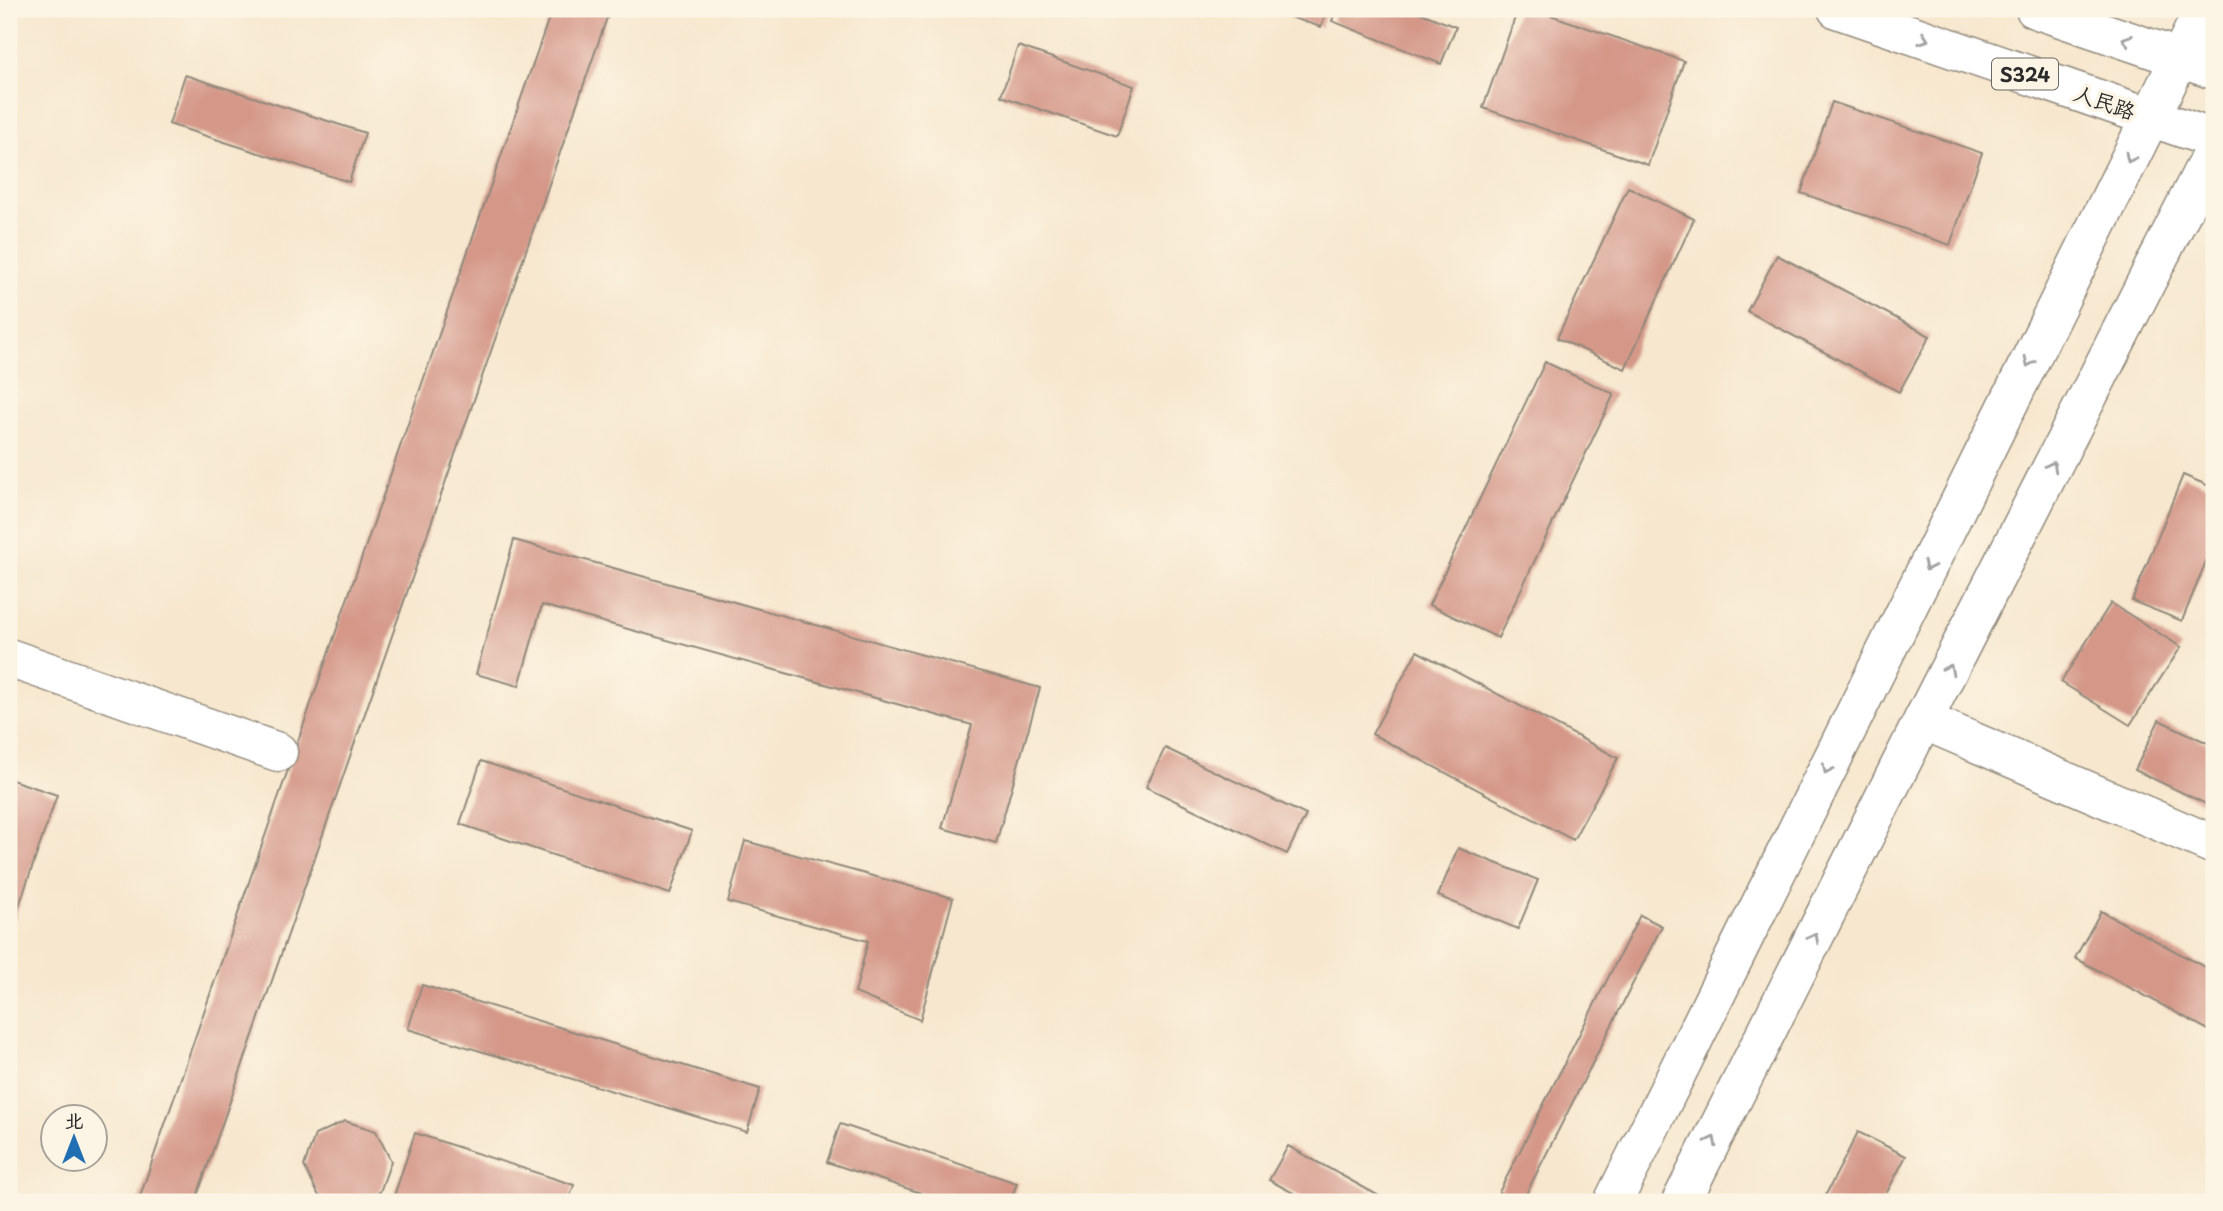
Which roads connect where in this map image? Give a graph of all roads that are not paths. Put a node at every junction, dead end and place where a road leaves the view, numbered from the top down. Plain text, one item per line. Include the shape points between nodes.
1 (1837, 9) edge
2 (2035, 9) edge
3 (2204, 9) edge
4 (2197, 64) edge
5 (2150, 117) junction
6 (2214, 139) edge
7 (2214, 149) edge
8 (9, 658) edge
9 (1923, 720) junction
10 (278, 752) dead end
11 (2214, 845) edge
12 (1613, 1202) edge
13 (1681, 1202) edge

1 -> 5 street, 人民路 / S324
4 -> 2 street
3 - 4 street
4 - 5 street
5 - 6 street, 人民路 / S324
5 -> 12 street
9 -> 7 street
8 - 10 street
9 - 11 street
13 -> 9 street

